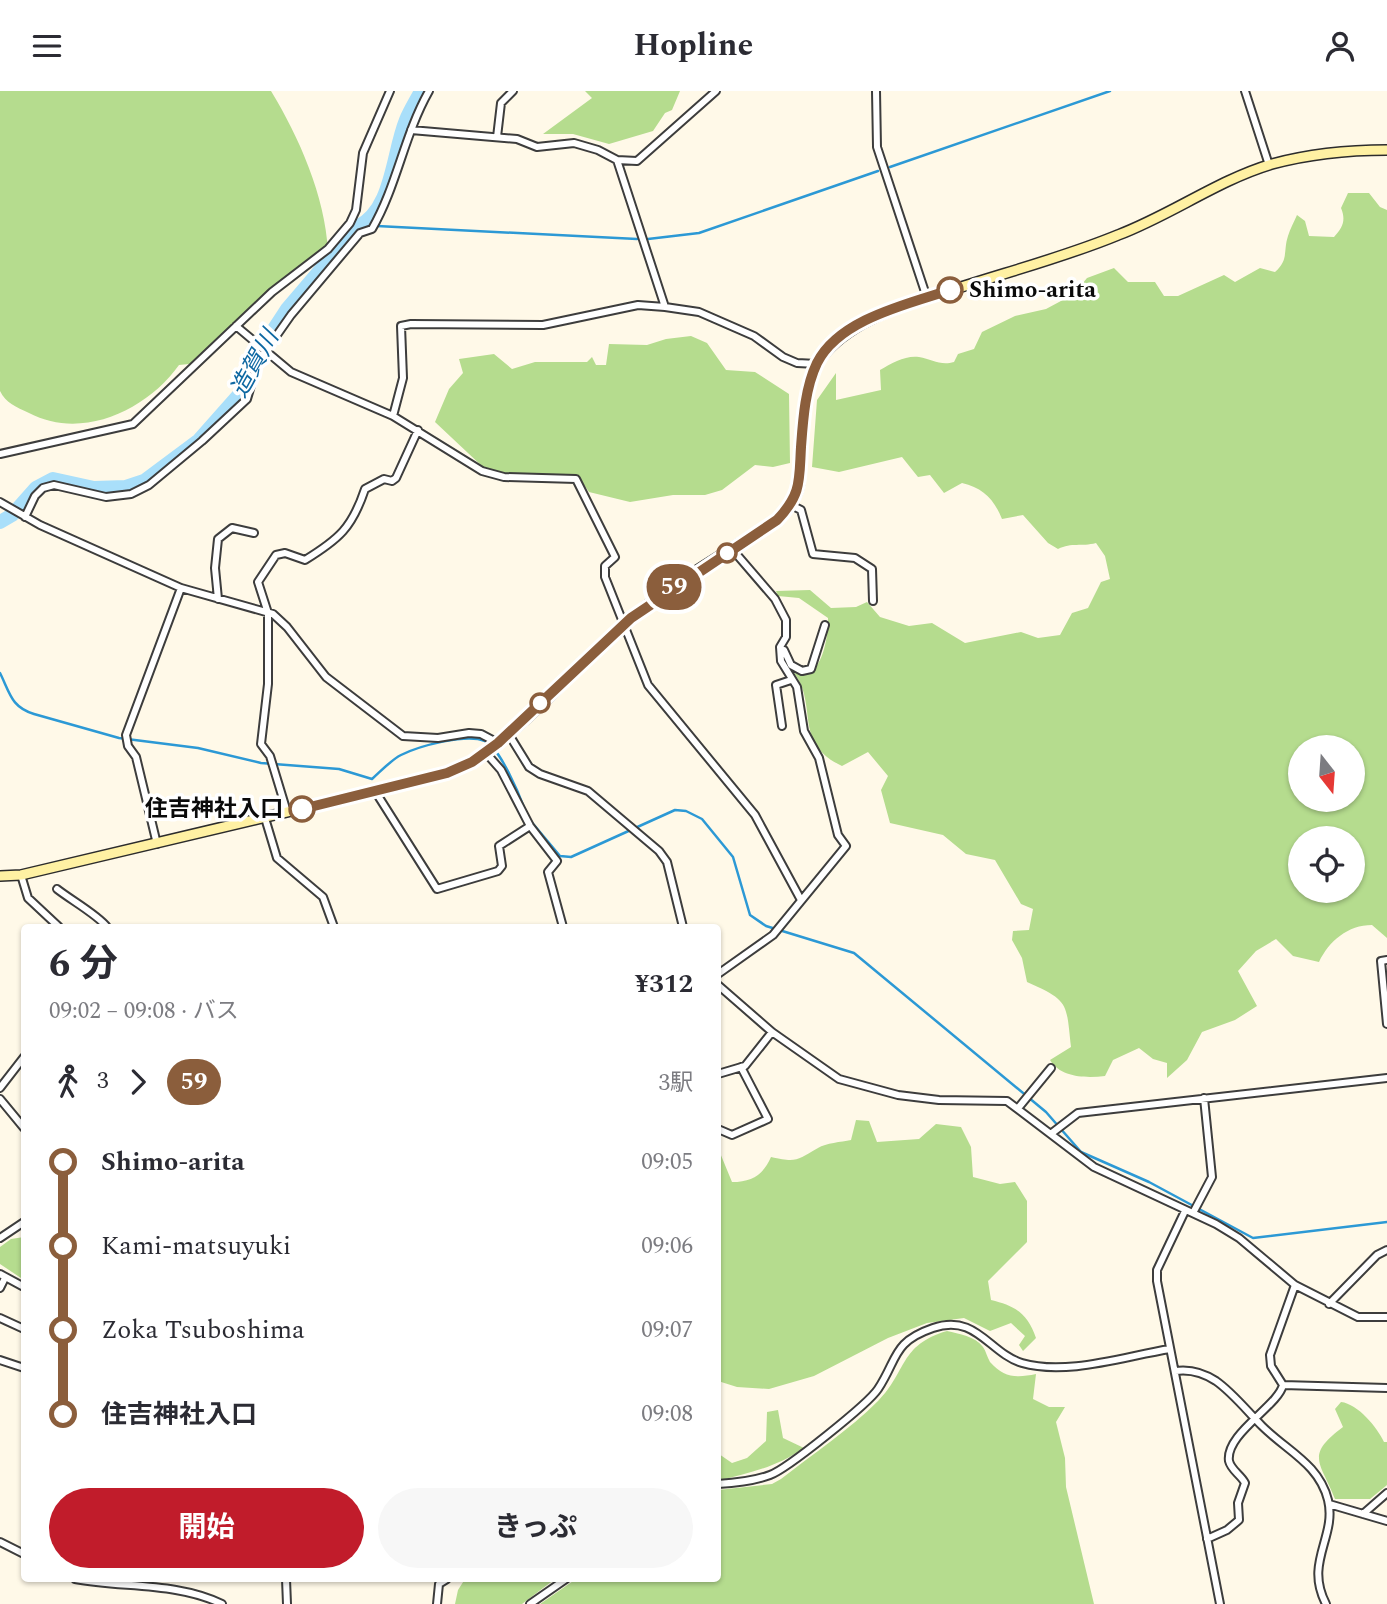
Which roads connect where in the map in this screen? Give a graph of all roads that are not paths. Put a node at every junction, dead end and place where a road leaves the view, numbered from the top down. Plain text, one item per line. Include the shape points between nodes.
1 (390, 91) edge
2 (429, 91) edge
3 (513, 91) edge
4 (716, 91) edge
5 (876, 91) edge
6 (1245, 91) edge
7 (411, 130) junction
8 (497, 137) junction
9 (1387, 150) edge
10 (617, 160) junction
11 (1269, 165) junction
12 (927, 298) junction
13 (665, 307) junction
14 (236, 326) junction
15 (262, 348) junction
16 (817, 363) junction
17 (393, 416) junction
18 (418, 430) junction
19 (0, 454) edge
20 (0, 502) edge
21 (791, 505) junction
22 (23, 515) junction
23 (254, 533) dead end
24 (732, 549) junction
25 (181, 588) junction
26 (218, 599) junction
27 (873, 601) dead end
28 (268, 613) junction
29 (625, 623) junction
30 (825, 625) dead end
31 (780, 647) junction
32 (791, 680) junction
33 (782, 726) dead end
34 (508, 733) junction
35 (497, 744) junction
36 (487, 752) junction
37 (375, 792) junction
38 (287, 812) junction
39 (265, 818) junction
40 (530, 826) junction
41 (157, 843) junction
42 (21, 875) junction
43 (0, 876) edge
44 (57, 889) dead end
45 (801, 900) junction
46 (56, 924) edge
47 (105, 924) edge
48 (333, 924) edge
49 (563, 924) edge
50 (682, 924) edge
51 (1387, 960) edge
52 (721, 972) edge
53 (721, 988) edge
54 (1387, 1024) edge
55 (772, 1032) junction
56 (21, 1061) edge
57 (741, 1067) junction
58 (1051, 1068) dead end
59 (721, 1073) edge
60 (1387, 1078) edge
61 (0, 1088) edge
62 (1204, 1098) junction
63 (0, 1099) edge
64 (1021, 1104) junction
65 (21, 1124) edge
66 (1049, 1129) junction
67 (721, 1130) edge
68 (1189, 1212) junction
69 (21, 1224) edge
70 (0, 1238) edge
71 (1387, 1250) edge
72 (2, 1276) edge
73 (1296, 1285) junction
74 (21, 1286) edge
75 (0, 1288) edge
76 (1329, 1304) junction
77 (1387, 1317) edge
78 (0, 1318) edge
79 (21, 1328) edge
80 (1170, 1349) junction
81 (0, 1360) edge
82 (21, 1367) edge
83 (1175, 1371) junction
84 (1283, 1385) junction
85 (1387, 1388) edge
86 (1255, 1417) junction
87 (721, 1484) edge
88 (1387, 1493) edge
89 (1329, 1504) junction
90 (1363, 1514) junction
91 (1387, 1521) edge
92 (1208, 1539) junction
93 (0, 1542) edge
94 (21, 1552) edge
95 (101, 1582) edge
96 (286, 1582) edge
97 (442, 1582) edge
98 (562, 1582) edge
99 (222, 1604) edge
100 (287, 1604) edge
101 (437, 1604) edge
102 (530, 1604) edge
103 (1220, 1604) edge
104 (1325, 1604) edge

1 - 14 street via 363,153 356,210 350,223 328,249
2 - 7 street
3 - 8 street via 501,103
4 - 10 street via 638,160
5 - 12 street via 877,147
6 - 11 street
7 - 8 street
7 - 15 street via 386,205 372,229 360,233
8 - 10 street via 537,147 574,143
9 - 11 main road via 1359,150
10 - 13 street
11 - 12 main road via 1115,237
12 - 16 main road via 851,330
13 - 16 street via 699,312 754,335 796,363
13 - 17 street via 638,305 542,325 401,326 402,378
14 - 15 street
14 - 19 street via 133,424
15 - 17 street via 307,380
15 - 22 street via 247,399 149,485 114,498 54,485 43,488
16 - 21 main road via 803,411 801,469
17 - 18 street
18 - 28 street via 397,478 365,489 355,518 336,541 305,560 285,553 276,555 258,582
18 - 29 street via 482,471 504,477 576,479 615,557 605,566 605,577 615,609
20 - 22 street
21 - 24 main road via 777,520
21 - 27 street via 801,510 813,554 855,558 872,569
22 - 25 street
23 - 26 street via 232,528 218,539
24 - 29 main road
24 - 31 street via 782,610 786,637
25 - 26 street
25 - 41 street via 126,735 136,757
26 - 28 street
28 - 35 street via 287,627 326,677 403,736 438,739 470,733
28 - 38 street via 268,684 261,744 270,756
29 - 34 main road
29 - 45 street via 648,685 755,815
30 - 31 street via 811,669 802,671 791,665
31 - 32 street
32 - 33 street via 776,685
32 - 45 street via 797,687 804,731 819,758 838,835 846,846
34 - 35 main road
34 - 50 street via 529,767 588,791 630,824 667,862
35 - 36 main road
36 - 37 main road via 447,773
36 - 40 street
37 - 38 main road
37 - 40 street via 437,889 498,871 502,866 499,846
38 - 39 main road
39 - 41 main road
39 - 48 street via 277,858 323,898
40 - 49 street via 557,861 548,872 549,883
41 - 42 main road
42 - 43 main road
42 - 46 street via 29,898
44 - 47 street
45 - 52 street via 758,949
51 - 54 street via 1381,961
53 - 55 street
55 - 57 street
55 - 64 street via 839,1079 898,1095
56 - 61 street
57 - 59 street
57 - 67 street via 768,1119 732,1135
58 - 64 street
60 - 62 street
62 - 66 street via 1078,1113
62 - 68 street via 1212,1177
63 - 65 street
64 - 66 street
66 - 68 street via 1094,1167
68 - 73 street via 1240,1238
68 - 80 street via 1157,1270
69 - 70 street
71 - 76 street
72 - 74 street
72 - 75 street
73 - 76 street
73 - 84 street via 1270,1356
76 - 77 street via 1358,1317
78 - 79 street
80 - 83 street
80 - 87 street via 1070,1366 1039,1365 1007,1356 990,1339 961,1326 932,1328 899,1348 873,1395 787,1466 760,1478
81 - 82 street
83 - 86 street via 1202,1374 1215,1381
83 - 92 street
84 - 85 street
84 - 86 street via 1281,1393
86 - 89 street via 1311,1467
86 - 92 street via 1229,1460 1245,1483 1238,1503 1239,1520
88 - 90 street
89 - 90 street
89 - 104 street via 1315,1575
90 - 91 street
92 - 103 street
93 - 94 street
95 - 99 street via 179,1591
96 - 100 street
97 - 101 street
98 - 102 street

